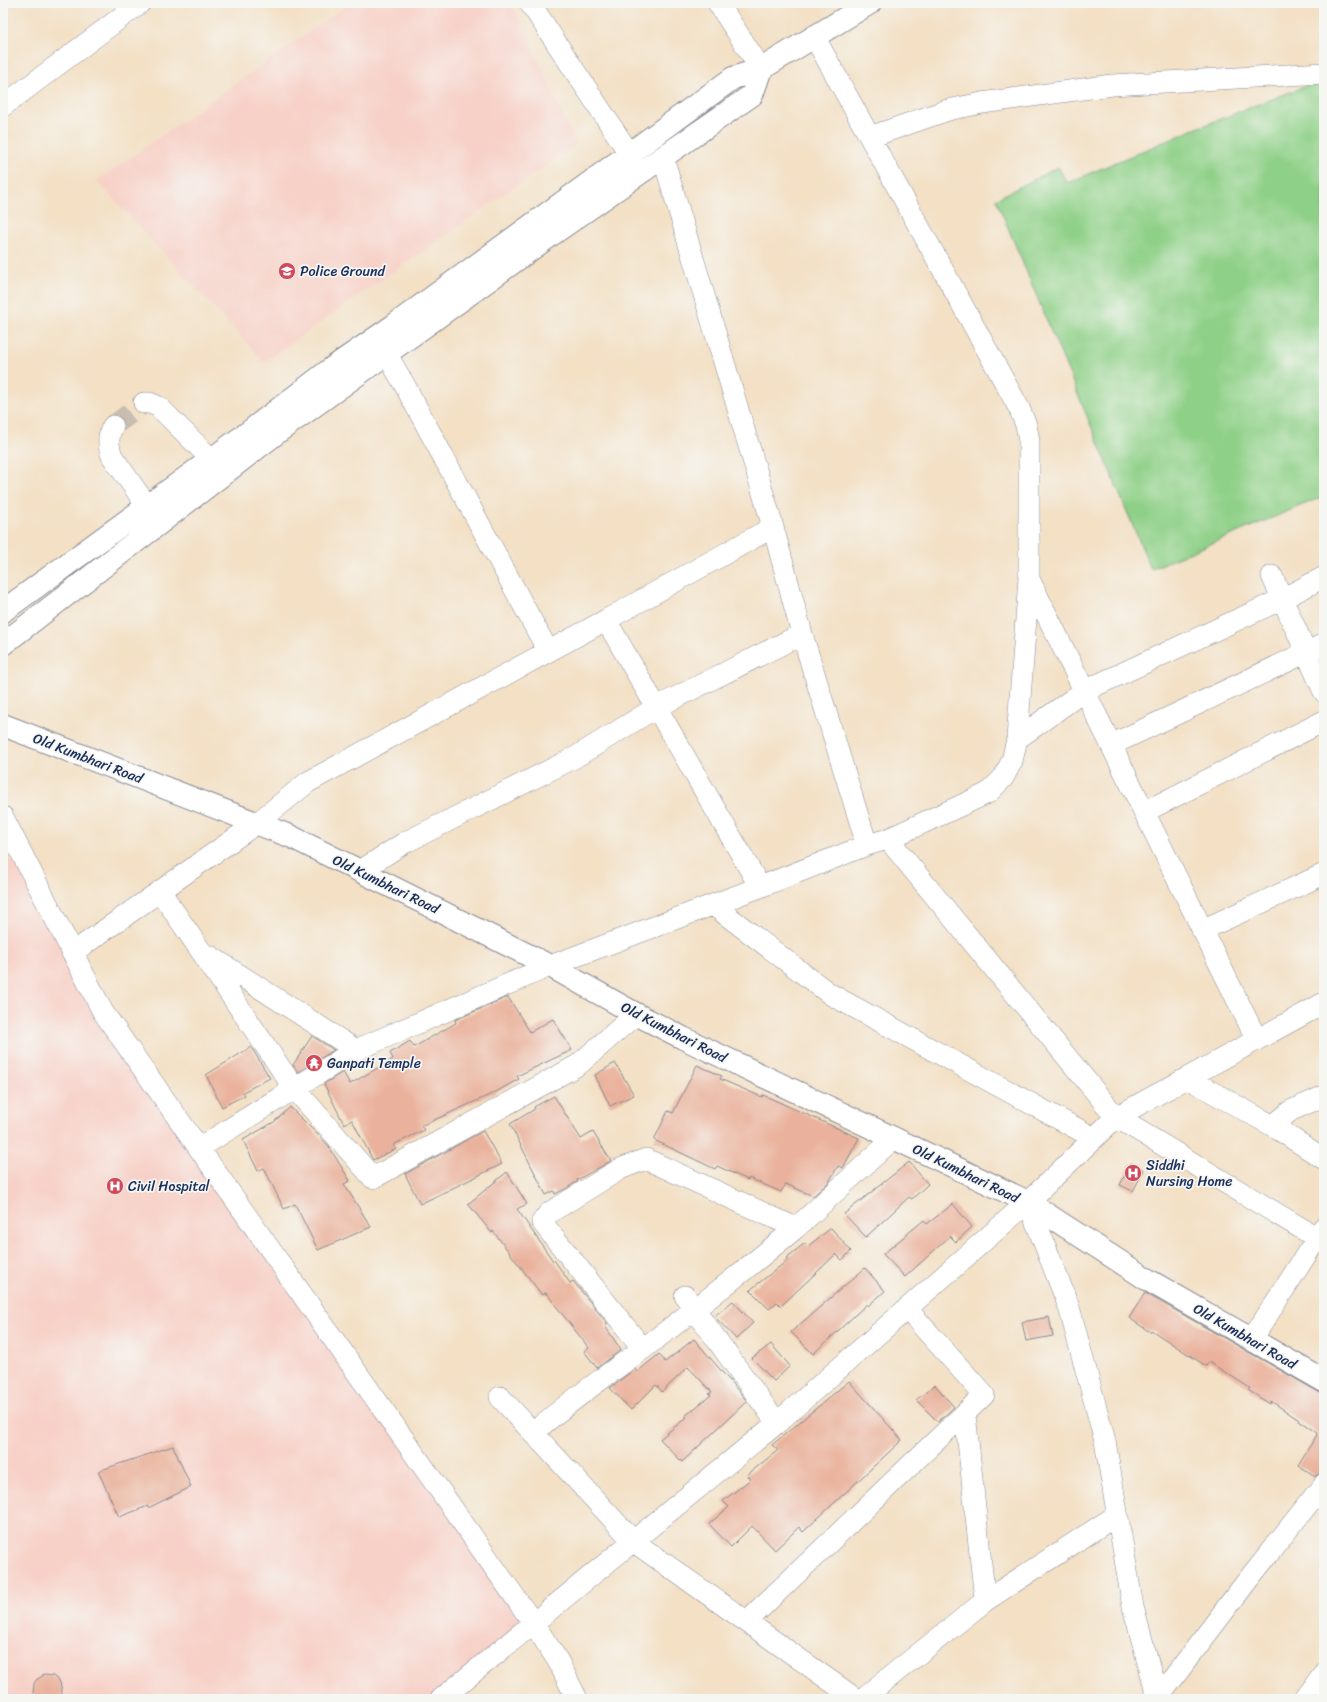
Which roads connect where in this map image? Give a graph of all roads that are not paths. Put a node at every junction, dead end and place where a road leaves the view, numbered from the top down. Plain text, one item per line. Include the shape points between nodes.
1 (140, 3) edge
2 (530, 3) edge
3 (718, 3) edge
4 (858, 6) edge
5 (814, 36) junction
6 (761, 69) junction
7 (1324, 73) edge
8 (3, 106) edge
9 (870, 137) junction
10 (629, 152) junction
11 (663, 157) junction
12 (386, 353) junction
13 (144, 403) dead end
14 (113, 426) tunnel mouth
15 (211, 459) junction
16 (147, 506) junction
17 (773, 527) junction
18 (1272, 576) dead end
19 (1324, 577) edge
20 (1029, 578) junction
21 (1282, 599) junction
22 (3, 611) edge
23 (606, 620) junction
24 (802, 634) junction
25 (3, 644) edge
26 (1315, 648) edge
27 (548, 651) junction
28 (1084, 691) junction
29 (1324, 692) edge
30 (656, 707) junction
31 (1324, 721) edge
32 (3, 725) edge
33 (1017, 739) junction
34 (1111, 745) junction
35 (1144, 812) junction
36 (3, 817) edge
37 (257, 823) junction
38 (888, 839) junction
39 (867, 845) junction
40 (360, 871) junction
41 (1324, 874) edge
42 (760, 887) junction
43 (160, 891) junction
44 (713, 905) junction
45 (1202, 930) junction
46 (202, 952) junction
47 (72, 953) junction
48 (550, 966) junction
49 (1324, 1003) edge
50 (636, 1014) junction
51 (1257, 1040) junction
52 (356, 1050) junction
53 (1187, 1078) junction
54 (294, 1088) junction
55 (1324, 1096) edge
56 (1116, 1116) junction
57 (1273, 1126) junction
58 (894, 1138) junction
59 (1094, 1138) junction
60 (199, 1148) junction
61 (1324, 1158) edge
62 (1028, 1202) junction
63 (796, 1228) junction
64 (1322, 1236) edge
65 (690, 1303) junction
66 (907, 1309) junction
67 (1252, 1339) junction
68 (643, 1349) junction
69 (1324, 1381) edge
70 (500, 1397) dead end
71 (965, 1413) junction
72 (777, 1423) junction
73 (533, 1433) junction
74 (1324, 1484) edge
75 (1118, 1514) junction
76 (634, 1542) junction
77 (986, 1601) junction
78 (747, 1621) junction
79 (534, 1624) junction
80 (1324, 1674) edge
81 (461, 1693) edge
82 (441, 1699) edge
83 (577, 1699) edge
84 (856, 1699) edge
85 (862, 1699) edge
86 (1158, 1699) edge
87 (1305, 1699) edge

1 - 8 street
2 - 10 street
3 - 6 street
4 - 5 main road
5 - 6 main road
5 - 9 street
6 - 10 main road via 733,78
6 - 11 main road via 752,95
7 - 9 street via 1112,85 990,102 948,110
9 - 20 street via 1026,425 1029,442
10 - 15 main road
11 - 12 main road
11 - 17 street
12 - 25 main road via 278,432
12 - 27 street
13 - 15 street via 150,402 159,406
14 - 16 street via 109,432 109,449
15 - 16 main road
16 - 22 main road
17 - 23 street
17 - 24 street
18 - 21 street
19 - 21 street
20 - 28 street
20 - 33 street
21 - 26 street
21 - 28 street
23 - 27 street
23 - 30 street
24 - 30 street
24 - 39 street
26 - 29 street
26 - 34 street
27 - 37 street via 308,782
28 - 33 street
28 - 34 street
30 - 40 street via 574,758 404,843
30 - 42 street
31 - 35 street
32 - 37 main road, Old Kumbhari Road
33 - 38 street via 1012,761 1003,778 988,793
34 - 35 street
35 - 45 street
36 - 47 street
37 - 40 main road, Old Kumbhari Road via 292,837
37 - 43 street
38 - 39 street
38 - 56 street
39 - 42 street
40 - 48 main road, Old Kumbhari Road
41 - 45 street
42 - 44 street
43 - 46 street
43 - 47 street
44 - 48 street
44 - 59 street via 830,994
45 - 51 street
46 - 52 street
46 - 54 street
47 - 60 street via 103,1012
48 - 50 main road, Old Kumbhari Road
48 - 52 street
49 - 51 street
50 - 54 street via 578,1066 373,1178
50 - 58 main road, Old Kumbhari Road
51 - 53 street
52 - 54 street
53 - 56 street
53 - 57 street
54 - 60 street
55 - 57 street via 1290,1111
56 - 59 street
56 - 64 street
57 - 61 street
58 - 62 main road, Old Kumbhari Road
58 - 63 street
59 - 62 street
60 - 79 street
62 - 66 street
62 - 67 main road, Old Kumbhari Road via 1148,1280
62 - 75 street via 1069,1307 1105,1442
63 - 65 street
63 - 68 street via 646,1159 620,1169 549,1213 542,1222
64 - 67 street
65 - 68 street
65 - 72 street
66 - 71 street via 984,1395
66 - 72 street
67 - 69 main road, Old Kumbhari Road
68 - 73 street via 556,1412
70 - 73 street
71 - 77 street
71 - 78 street
72 - 76 street
73 - 76 street
74 - 86 street
75 - 77 street
75 - 86 street via 1133,1607
76 - 78 street
76 - 79 street
77 - 85 street
78 - 84 street
79 - 81 street
79 - 83 street via 558,1661
80 - 87 street
81 - 82 street

